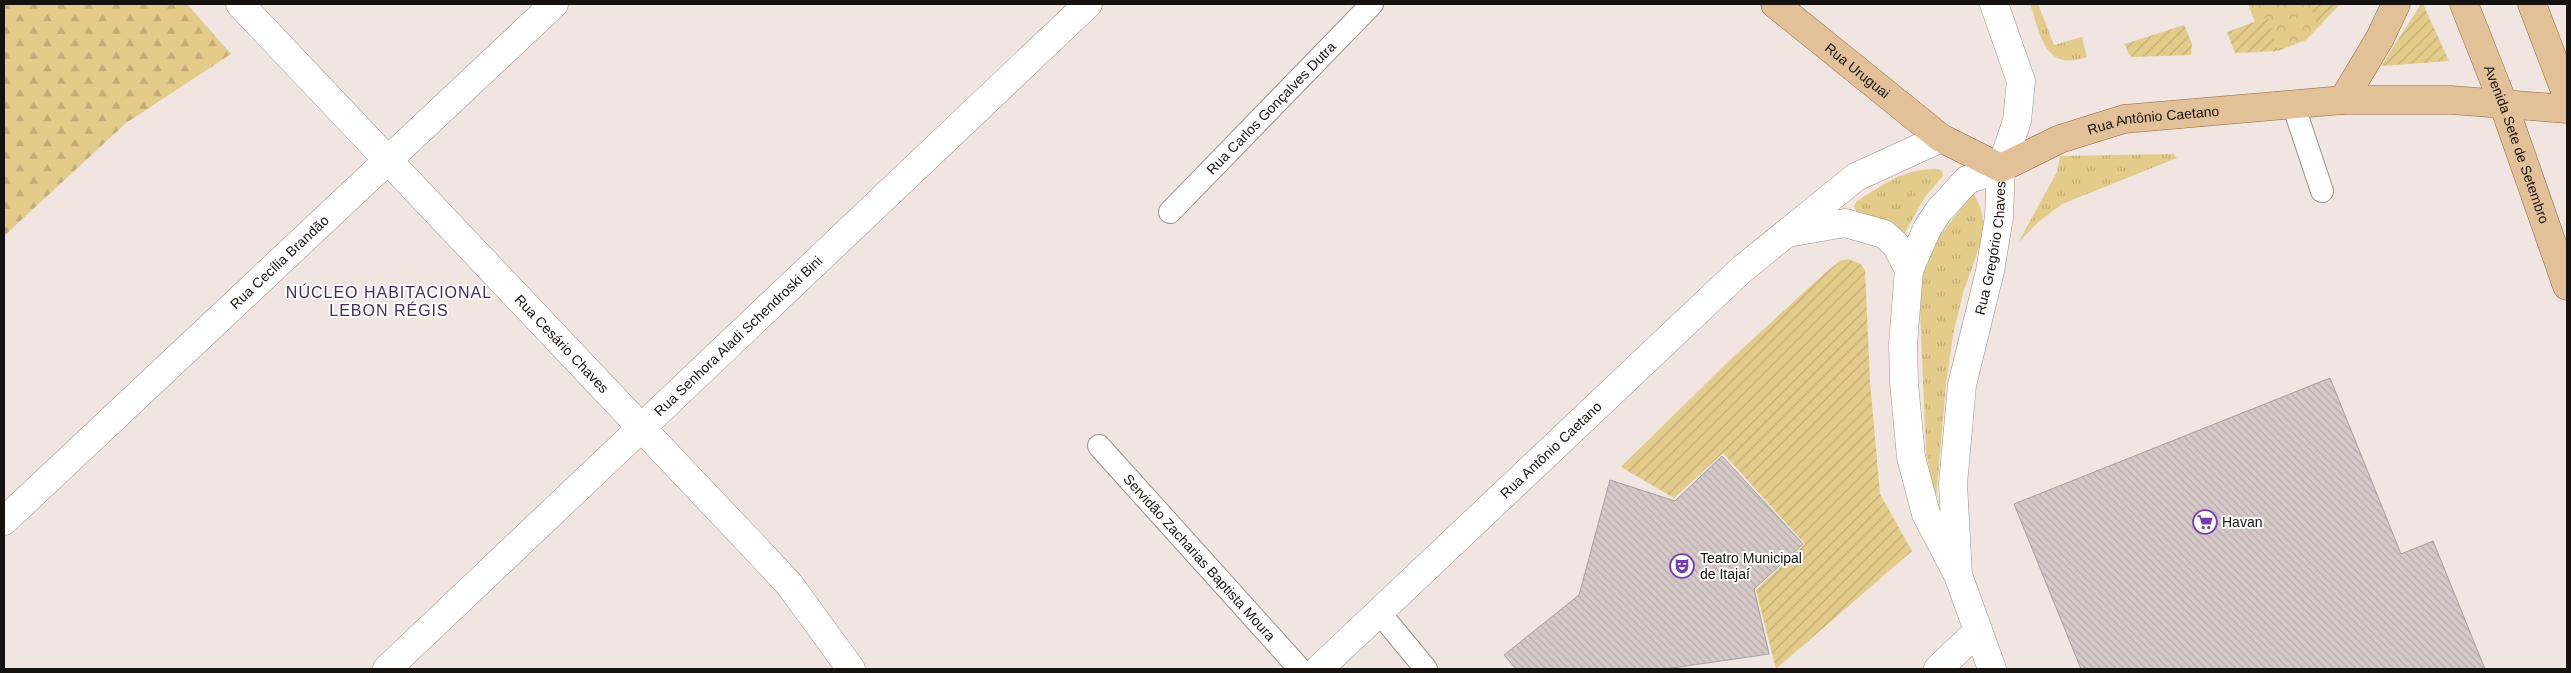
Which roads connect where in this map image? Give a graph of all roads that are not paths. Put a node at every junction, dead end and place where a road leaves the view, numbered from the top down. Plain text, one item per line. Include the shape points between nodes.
1 (240, 4) edge
2 (554, 4) edge
3 (1088, 4) edge
4 (1372, 4) edge
5 (1775, 4) edge
6 (1994, 4) edge
7 (2396, 4) edge
8 (2464, 4) edge
9 (2532, 4) edge
10 (2567, 96) edge
11 (2343, 100) junction
12 (2503, 103) junction
13 (2294, 104) junction
14 (2567, 109) edge
15 (1941, 138) junction
16 (388, 162) junction
17 (2002, 168) junction
18 (2322, 191) dead end
19 (1170, 212) dead end
20 (1783, 234) junction
21 (1909, 270) junction
22 (2567, 286) edge
23 (642, 429) junction
24 (1099, 446) dead end
25 (4, 521) edge
26 (1958, 574) junction
27 (1378, 611) junction
28 (1978, 631) junction
29 (387, 669) edge
30 (851, 669) edge
31 (1300, 669) edge
32 (1319, 669) edge
33 (1426, 669) edge
34 (1938, 669) edge
35 (1992, 669) edge

1 - 16 street, Rua Cesário Chaves
2 - 16 street, Rua Cecília Brandão
3 - 23 street, Rua Senhora Aladi Schendroski Bini
4 - 19 lane, Rua Carlos Gonçalves Dutra
5 - 15 main road, Rua Uruguai
6 - 17 street via 2021,81 2017,121
7 - 11 main road
8 - 12 main road, Avenida Sete de Setembro
9 - 10 main road
11 - 12 main road, Rua Antônio Caetano
11 - 13 main road, Rua Antônio Caetano
12 - 14 main road, Rua Antônio Caetano
12 - 22 main road, Avenida Sete de Setembro
13 - 17 main road, Rua Antônio Caetano via 2124,119 2060,139
13 - 18 lane
15 - 17 main road
15 - 20 street, Rua Antônio Caetano via 1856,177
16 - 23 street, Rua Cesário Chaves
16 - 25 street, Rua Cecília Brandão
17 - 21 street, Rua Gregório Chaves via 1967,180 1950,196 1927,229
17 - 26 street, Rua Gregório Chaves via 1999,217 1990,271 1962,385 1953,484
20 - 21 street via 1845,223 1884,234 1896,245
20 - 27 street, Rua Antônio Caetano
21 - 26 street, Rua Gregório Chaves via 1903,344 1911,457 1926,514
23 - 29 street, Rua Senhora Aladi Schendroski Bini
23 - 30 street, Rua Cesário Chaves via 789,584
24 - 31 lane, Servidão Zacharias Baptista Moura
26 - 28 street, Rua Gregório Chaves
27 - 32 street, Rua Antônio Caetano
27 - 33 lane
28 - 34 street
28 - 35 street, Rua Gregório Chaves

